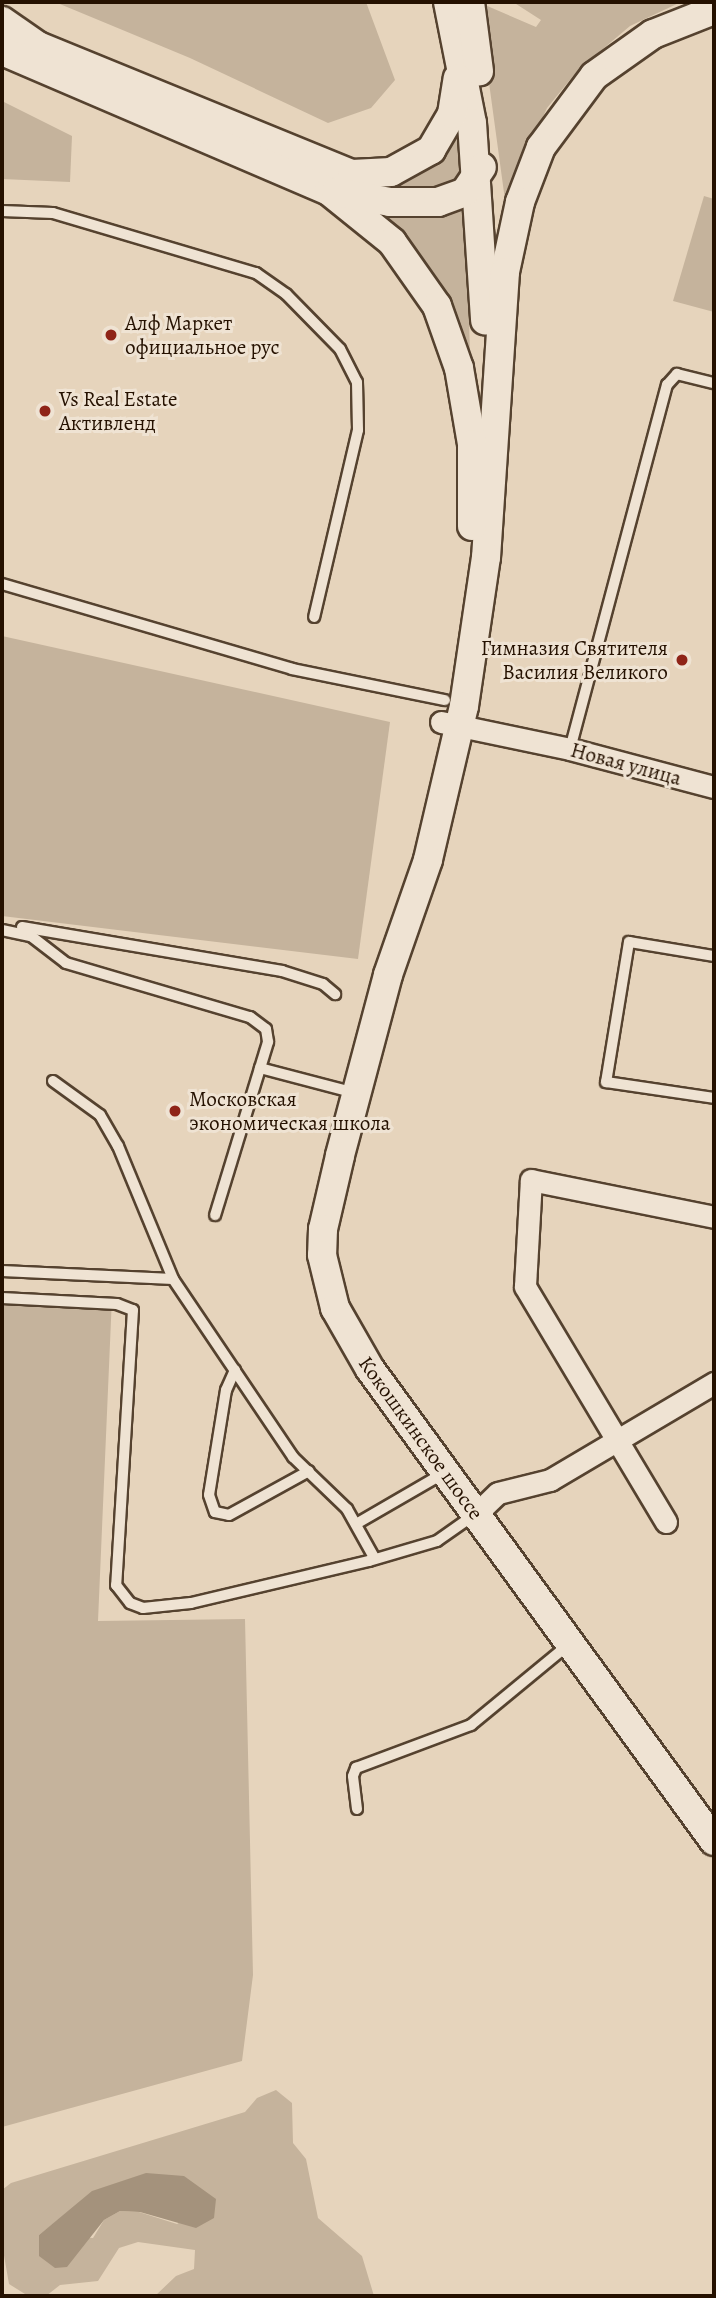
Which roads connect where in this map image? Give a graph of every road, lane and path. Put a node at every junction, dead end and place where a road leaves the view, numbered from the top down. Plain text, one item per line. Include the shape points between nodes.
1 (448, 2) edge
2 (471, 2) edge
3 (714, 10) edge
4 (2, 21) edge
5 (2, 51) edge
6 (459, 58) junction
7 (487, 145) junction
8 (477, 175) junction
9 (329, 191) junction
10 (2, 211) edge
11 (498, 374) junction
12 (714, 383) edge
13 (472, 526) junction
14 (2, 584) edge
15 (314, 617) dead end
16 (448, 716) junction
17 (570, 749) junction
18 (714, 787) edge
19 (3, 927) edge
20 (714, 956) edge
21 (335, 994) dead end
22 (260, 1068) junction
23 (52, 1081) dead end
24 (356, 1094) junction
25 (714, 1098) edge
26 (215, 1215) dead end
27 (714, 1217) edge
28 (2, 1270) edge
29 (173, 1279) junction
30 (2, 1298) edge
31 (235, 1370) junction
32 (714, 1383) edge
33 (617, 1441) junction
34 (309, 1471) junction
35 (445, 1473) junction
36 (476, 1514) junction
37 (666, 1522) dead end
38 (356, 1524) junction
39 (375, 1559) junction
40 (568, 1644) junction
41 (357, 1809) dead end
42 (714, 1840) edge

1 - 6 main road
2 - 7 main road
3 - 11 main road via 662,30 612,60 585,85 552,129 532,167 509,245
4 - 6 main road via 38,46 308,159 362,175 401,169 441,139 455,102
5 - 9 main road
6 - 8 main road
7 - 8 main road
7 - 11 main road
8 - 9 main road via 460,195 427,203
8 - 13 main road via 485,316
9 - 13 main road via 393,242 437,306 467,406
10 - 15 lane via 53,213 256,272 286,294 340,349 357,382 358,430
11 - 16 main road via 483,581
12 - 17 lane via 677,374 667,385
13 - 16 main road
14 - 16 lane
16 - 17 street, Новая улица
16 - 24 main road, Кокошкинское шоссе via 428,860 388,975
17 - 18 street, Новая улица
19 - 21 lane via 282,971 323,984
19 - 22 lane via 31,936 66,963 261,1023 268,1042
20 - 25 lane via 629,942 606,1082
22 - 24 lane
22 - 26 lane
23 - 29 lane via 94,1110 107,1126
24 - 35 main road, Кокошкинское шоссе via 323,1229 327,1284 360,1354
27 - 33 street via 531,1180 525,1286
28 - 29 lane
29 - 31 lane
30 - 39 lane via 117,1304 133,1310 116,1585 130,1603 143,1608 191,1603
31 - 34 lane via 293,1457
31 - 34 lane via 226,1390 209,1496 215,1512 229,1515
32 - 33 street
33 - 36 street via 550,1480 498,1493
33 - 37 street
34 - 38 lane
35 - 36 main road, Кокошкинское шоссе
35 - 38 lane
36 - 39 lane via 437,1541
36 - 40 main road, Кокошкинское шоссе
38 - 39 lane
40 - 41 lane via 471,1725 356,1768
40 - 42 main road, Кокошкинское шоссе

